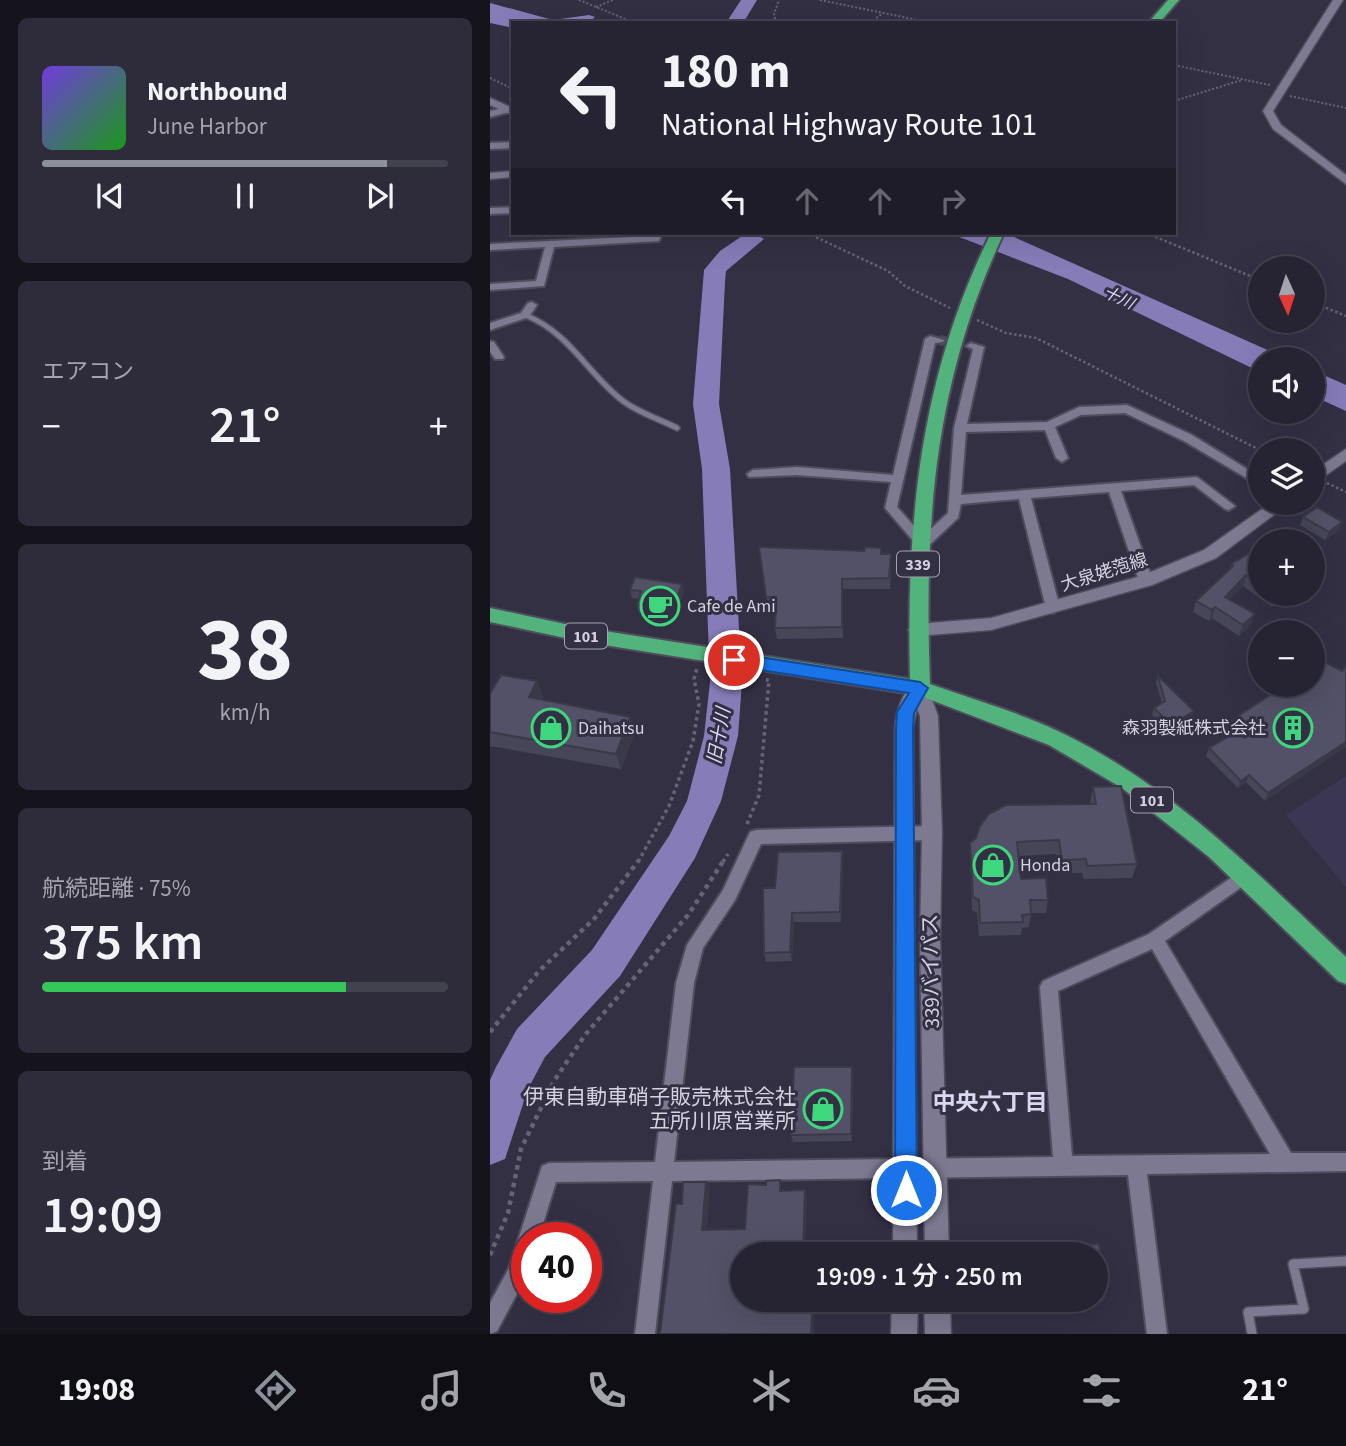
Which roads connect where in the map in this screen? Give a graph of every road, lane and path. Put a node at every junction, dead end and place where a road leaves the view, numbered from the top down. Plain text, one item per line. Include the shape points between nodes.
1 (579, 0) edge
2 (613, 0) edge
3 (779, 0) edge
4 (820, 0) edge
5 (1174, 0) edge
6 (1338, 0) edge
7 (596, 7) junction
8 (883, 13) junction
9 (630, 21) edge
10 (776, 21) edge
11 (873, 21) edge
12 (922, 21) edge
13 (1155, 21) edge
14 (1176, 65) edge
15 (490, 78) edge
16 (1244, 79) junction
17 (511, 88) edge
18 (1281, 90) junction
19 (1176, 100) edge
20 (490, 101) edge
21 (1346, 107) edge
22 (510, 111) edge
23 (490, 114) edge
24 (511, 145) edge
25 (490, 146) edge
26 (511, 174) edge
27 (490, 176) edge
28 (1346, 181) edge
29 (511, 210) edge
30 (490, 211) edge
31 (657, 235) edge
32 (811, 235) edge
33 (996, 235) edge
34 (1151, 235) edge
35 (550, 245) junction
36 (490, 247) edge
37 (1248, 276) edge
38 (490, 287) edge
39 (532, 305) dead end
40 (1325, 307) edge
41 (963, 310) junction
42 (525, 315) junction
43 (1346, 316) edge
44 (490, 327) edge
45 (939, 340) dead end
46 (490, 344) edge
47 (971, 346) dead end
48 (499, 357) dead end
49 (1049, 426) junction
50 (677, 428) dead end
51 (960, 428) junction
52 (1248, 444) edge
53 (1346, 454) edge
54 (1062, 458) dead end
55 (1325, 470) edge
56 (753, 474) dead end
57 (1248, 475) edge
58 (898, 479) junction
59 (1325, 483) edge
60 (1113, 487) junction
61 (1346, 492) edge
62 (1024, 494) junction
63 (955, 500) junction
64 (1229, 506) dead end
65 (1265, 515) edge
66 (920, 543) junction
67 (1146, 581) junction
68 (1053, 608) junction
69 (490, 615) edge
70 (917, 630) junction
71 (695, 668) dead end
72 (764, 672) junction
73 (920, 688) junction
74 (746, 827) dead end
75 (932, 833) junction
76 (906, 834) junction
77 (732, 849) dead end
78 (1244, 876) junction
79 (1155, 939) junction
80 (1346, 973) edge
81 (490, 1032) edge
82 (1346, 1162) edge
83 (1286, 1163) junction
84 (1136, 1165) junction
85 (1063, 1166) junction
86 (906, 1168) junction
87 (935, 1168) junction
88 (665, 1172) junction
89 (534, 1222) edge
90 (905, 1242) edge
91 (937, 1242) edge
92 (490, 1255) edge
93 (1346, 1261) edge
94 (511, 1285) edge
95 (905, 1312) edge
96 (937, 1312) edge
97 (490, 1324) edge
98 (645, 1334) edge
99 (904, 1334) edge
100 (938, 1334) edge
101 (1157, 1334) edge
102 (1252, 1334) edge

1 - 7 path
2 - 7 path
3 - 10 path
4 - 8 path
5 - 13 highway
6 - 18 main road
7 - 9 path
8 - 11 path
8 - 12 path
14 - 16 path
15 - 17 path
16 - 18 path
16 - 19 path
18 - 21 path
18 - 28 main road via 1268,111 1277,127
20 - 22 main road
22 - 23 street
24 - 25 street
26 - 27 main road
29 - 30 street
31 - 35 street via 656,239
32 - 41 path via 888,271 905,286
33 - 41 highway, 339
34 - 37 path
35 - 36 street
35 - 38 street via 540,284
39 - 42 street
40 - 43 path
41 - 52 path via 1006,333 1036,338
41 - 66 highway, 339 via 935,420
42 - 44 street
42 - 50 lane via 541,319 559,332 623,401
45 - 58 street via 930,339
46 - 48 street
47 - 51 street via 979,347
49 - 51 street
49 - 54 street
49 - 57 street via 1079,411 1127,409 1188,438
51 - 63 street
53 - 55 main road
56 - 58 street via 797,471
58 - 66 street via 891,508
59 - 61 path
60 - 62 street
60 - 64 street via 1197,481
60 - 67 street
62 - 63 street
62 - 68 street
63 - 66 street via 954,515
65 - 67 main road, 大泉姥萢線 via 1210,554
66 - 70 highway, 339
67 - 68 main road, 大泉姥萢線
68 - 70 main road, 大泉姥萢線 via 991,624
69 - 72 highway, 101
70 - 73 highway, 339
71 - 81 path via 699,704 693,741 669,806 638,862 594,919 539,971
72 - 73 highway, 101
72 - 74 path via 759,795
73 - 75 main road, 339バイパス via 929,716
73 - 76 main road via 905,712
73 - 78 highway, 101 via 1056,739 1129,782
75 - 76 street
75 - 87 main road, 339バイパス
76 - 86 main road
76 - 88 street via 756,837 729,895 695,945 685,983
77 - 92 path via 688,915 585,1035 554,1081 522,1149 508,1213
78 - 79 street
78 - 80 highway, 101
79 - 83 street
79 - 85 street via 1049,987
82 - 83 street
83 - 84 street
84 - 85 street
84 - 101 street
85 - 87 street
86 - 87 street
86 - 88 street
86 - 90 main road
87 - 91 main road, 339バイパス
88 - 89 street via 549,1173
88 - 98 street
93 - 102 lane via 1293,1264 1304,1309 1248,1311
94 - 97 street
95 - 99 main road
96 - 100 main road

